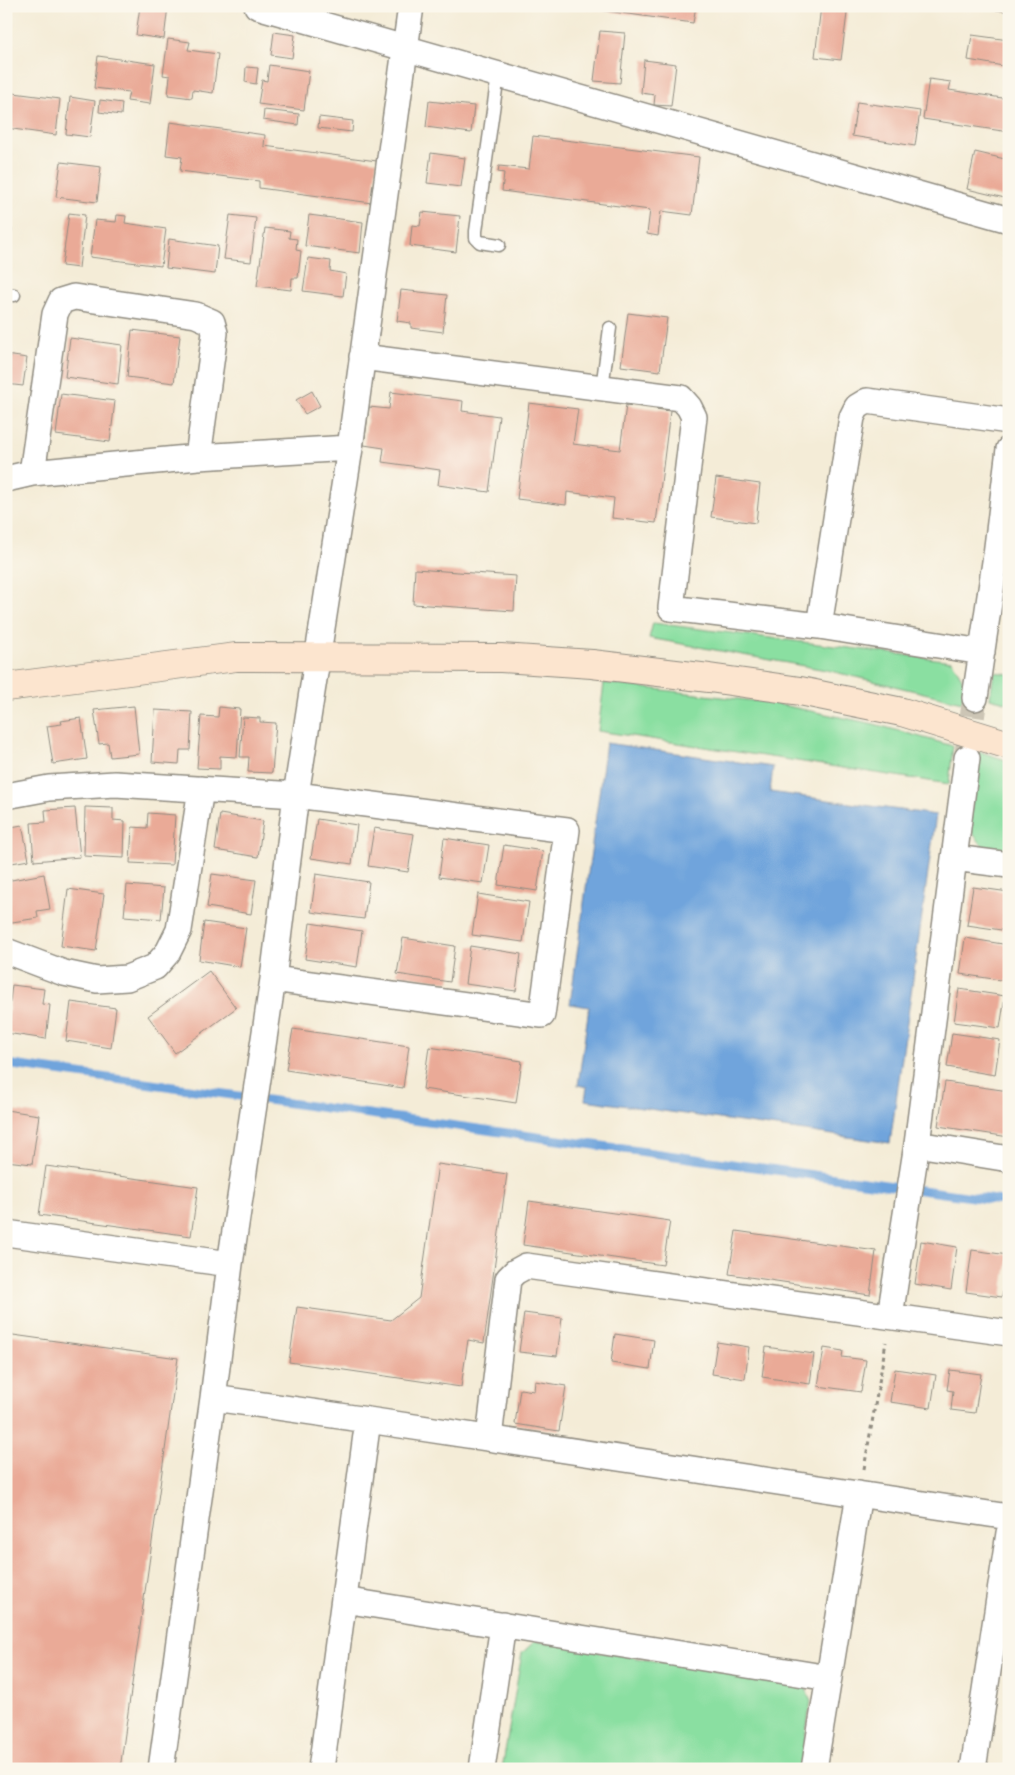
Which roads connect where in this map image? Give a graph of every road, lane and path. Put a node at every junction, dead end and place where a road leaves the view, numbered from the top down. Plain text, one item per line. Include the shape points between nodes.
1 (257, 6) edge
2 (410, 6) edge
3 (404, 49) junction
4 (498, 75) junction
5 (1009, 220) edge
6 (499, 245) dead end
7 (610, 328) dead end
8 (362, 357) junction
9 (602, 388) junction
10 (1009, 421) edge
11 (350, 448) junction
12 (1009, 448) edge
13 (198, 457) junction
14 (32, 473) junction
15 (6, 479) edge
16 (1002, 556) edge
17 (819, 626) junction
18 (982, 652) junction
19 (318, 657) junction
20 (6, 687) edge
21 (975, 698) tunnel mouth
22 (1009, 745) edge
23 (967, 758) tunnel mouth
24 (201, 789) junction
25 (296, 795) junction
26 (6, 796) edge
27 (954, 858) junction
28 (1009, 866) edge
29 (6, 951) edge
30 (273, 979) junction
31 (917, 1144) junction
32 (1009, 1159) edge
33 (6, 1233) edge
34 (230, 1264) junction
35 (890, 1316) junction
36 (1009, 1332) edge
37 (213, 1398) junction
38 (368, 1420) junction
39 (489, 1438) junction
40 (859, 1494) junction
41 (1009, 1517) edge
42 (1009, 1533) edge
43 (344, 1600) junction
44 (503, 1625) junction
45 (829, 1678) junction
46 (161, 1769) edge
47 (322, 1769) edge
48 (482, 1769) edge
49 (814, 1769) edge
50 (973, 1769) edge

1 - 3 street
2 - 3 street
3 - 4 street
3 - 8 street
4 - 5 street
4 - 6 lane via 476,238 480,242
7 - 9 lane
8 - 9 street
8 - 11 street
9 - 17 street via 681,398 694,417 671,608
10 - 17 street via 867,401 857,407 852,417
11 - 13 street
11 - 19 street
12 - 16 street
13 - 14 street
13 - 14 street via 215,333 212,322 196,315 74,297 61,301 55,314
14 - 15 street
16 - 18 street
17 - 18 street
18 - 21 street
19 - 20 street via 236,657
19 - 22 street via 502,658 700,676 800,691 902,712
19 - 25 street
23 - 27 street
24 - 25 street
24 - 26 street via 115,784 49,788
24 - 29 street via 179,930 168,952 155,967 127,978 97,980 64,973
25 - 30 street
25 - 30 street via 567,830 542,1015
27 - 28 street
27 - 31 street
30 - 34 street
31 - 32 street
31 - 35 street
33 - 34 street
34 - 37 street
35 - 36 street
35 - 39 street via 526,1266 508,1279
35 - 40 path
37 - 38 street
37 - 46 street
38 - 39 street
38 - 43 street
39 - 40 street
40 - 41 street
40 - 45 street
42 - 50 street
43 - 44 street
43 - 47 street
44 - 45 street
44 - 48 street
45 - 49 street

